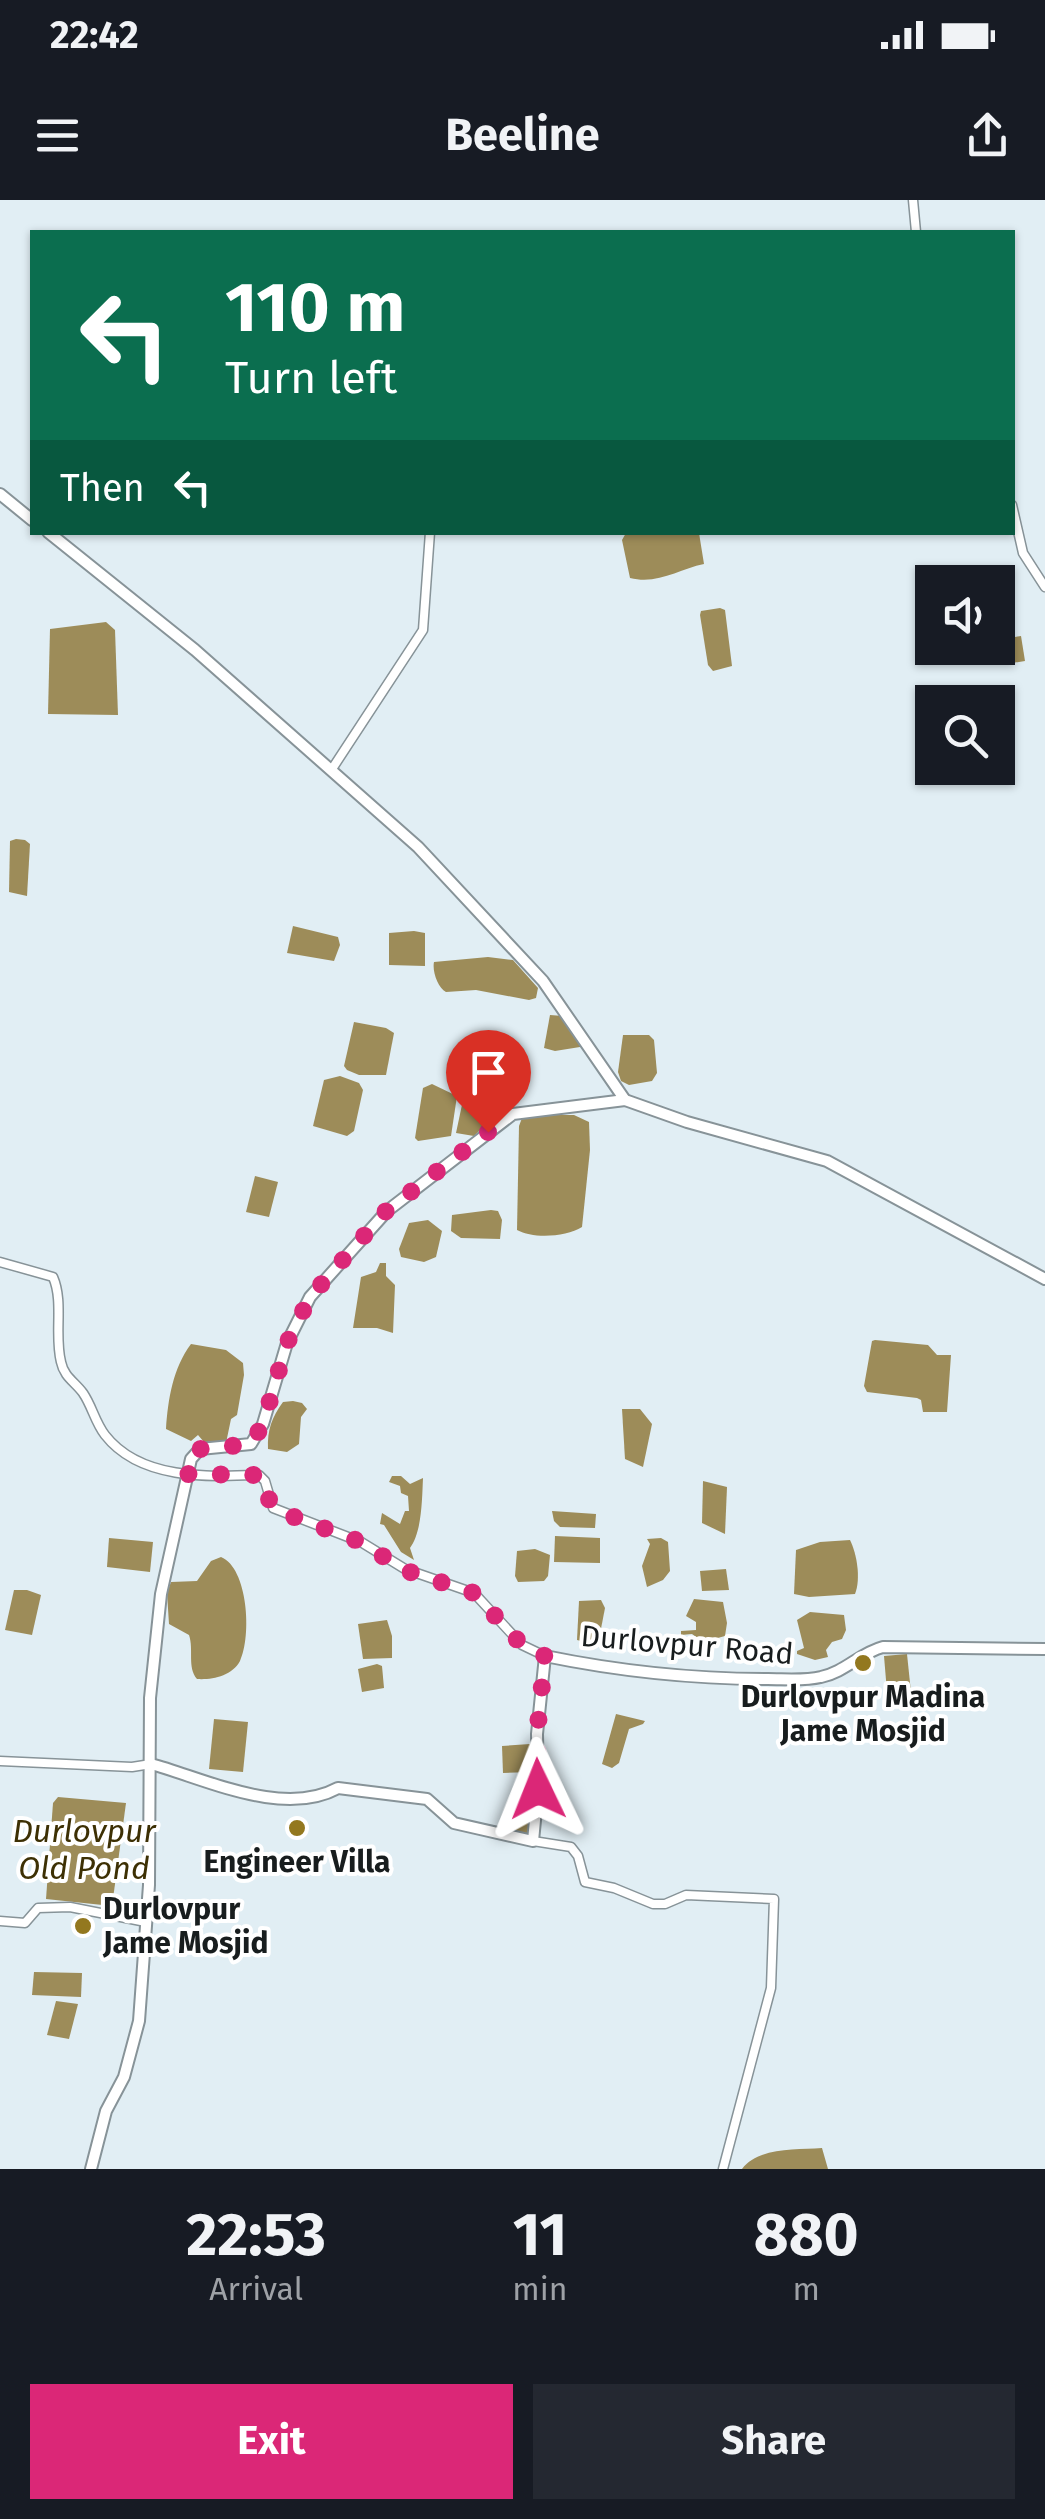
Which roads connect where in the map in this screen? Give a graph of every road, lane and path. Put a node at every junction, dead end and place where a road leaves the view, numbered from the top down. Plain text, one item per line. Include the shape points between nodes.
1 (912, 200) edge
2 (916, 230) edge
3 (0, 494) edge
4 (30, 518) edge
5 (1015, 518) edge
6 (52, 535) edge
7 (430, 535) edge
8 (1045, 586) edge
9 (332, 769) junction
10 (625, 1100) junction
11 (0, 1262) edge
12 (1045, 1279) edge
13 (186, 1474) junction
14 (1045, 1648) edge
15 (545, 1656) junction
16 (0, 1761) edge
17 (152, 1764) junction
18 (533, 1842) junction
19 (0, 1921) edge
20 (146, 1922) junction
21 (91, 2169) edge
22 (723, 2169) edge

1 - 2 street
3 - 4 street
5 - 8 street via 1023,552
6 - 9 street
7 - 9 street via 423,630
9 - 10 street via 418,847 542,982
10 - 12 street via 827,1160
10 - 13 street via 514,1114 386,1211 310,1297 251,1444 200,1449
11 - 13 street via 54,1280 61,1364 108,1438 140,1462
13 - 15 street via 259,1475 273,1508 361,1542 404,1570 474,1593 522,1645
13 - 17 street via 161,1594 150,1698
14 - 15 street, Durlovpur Road via 883,1647 812,1679 631,1670
15 - 18 street, Durlovpur Road
16 - 17 street
17 - 18 street via 266,1796 325,1795 338,1788 428,1799 454,1824
17 - 20 street
18 - 22 street via 571,1848 585,1882 653,1904 686,1895 774,1899 771,1988
19 - 20 street via 25,1923 38,1908 58,1906
20 - 21 street via 133,2050 106,2111

